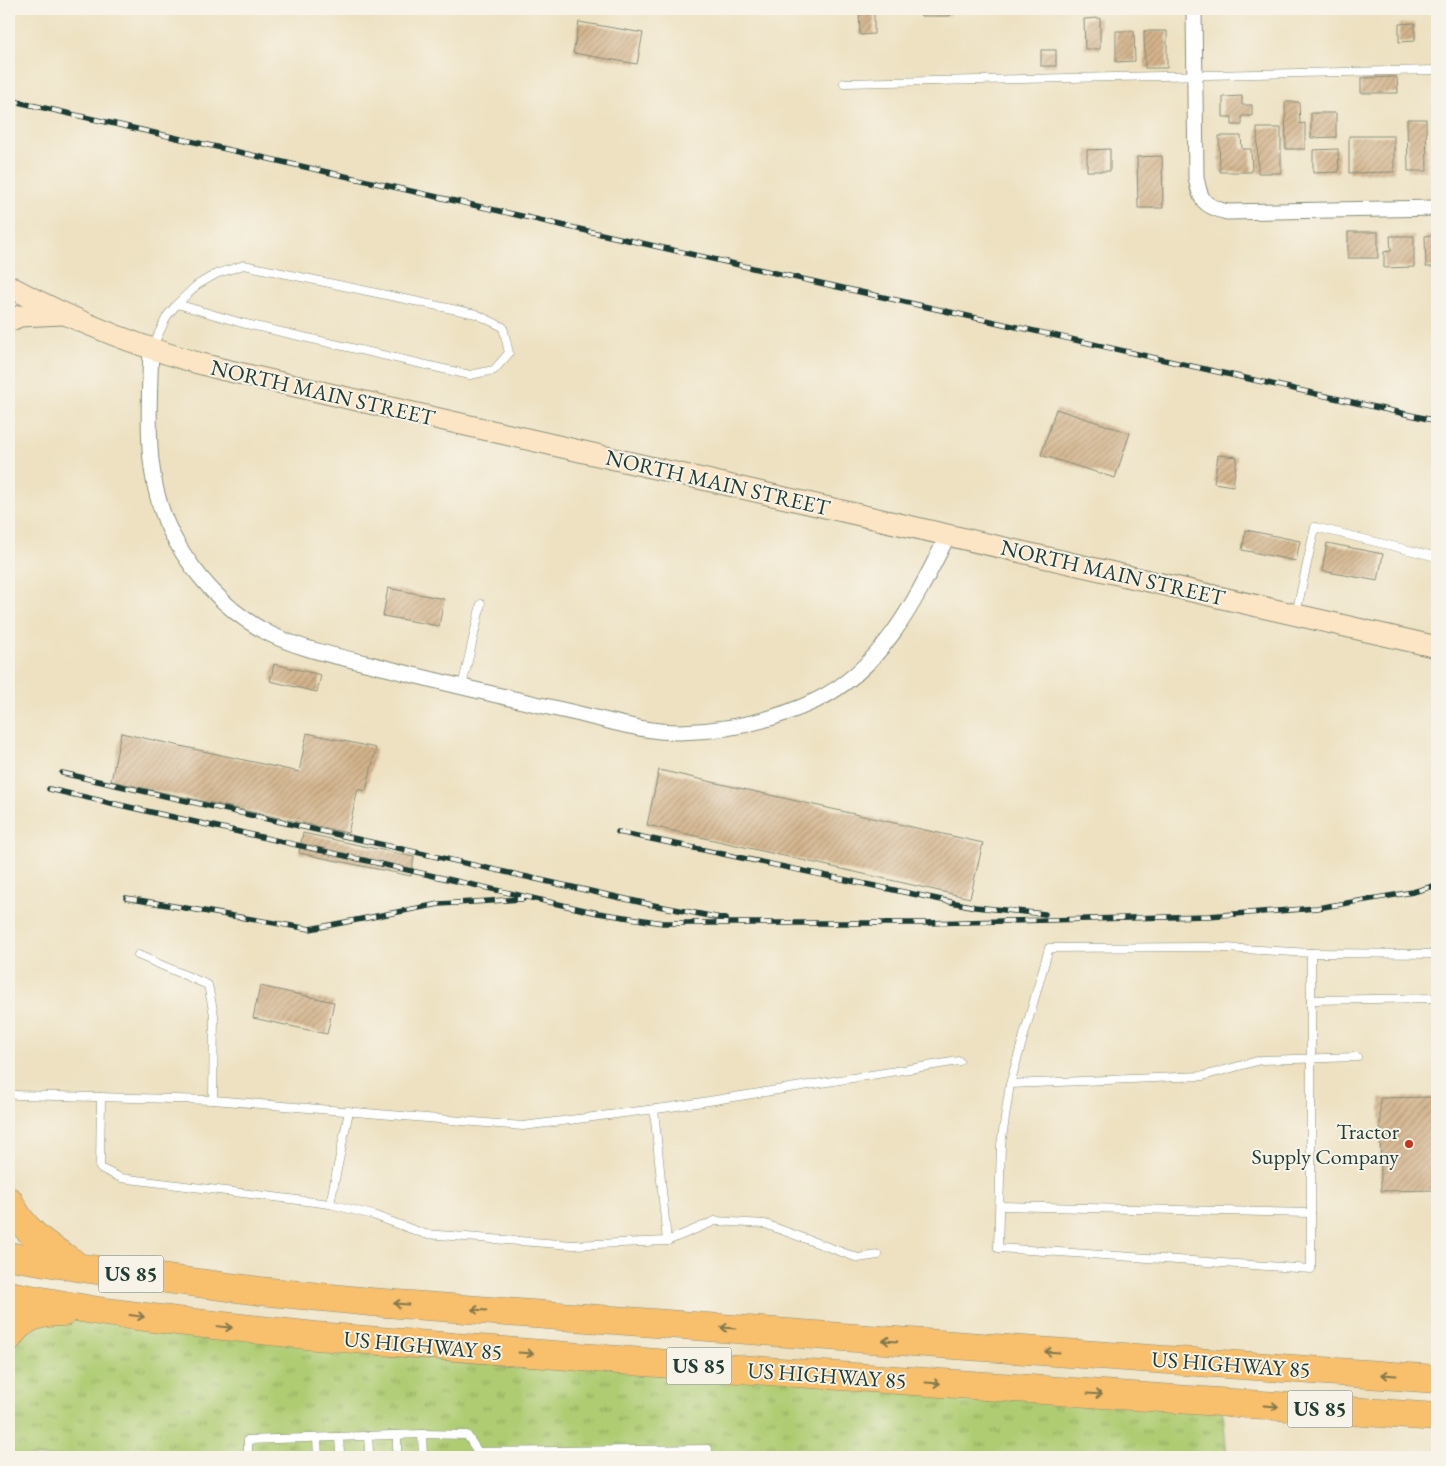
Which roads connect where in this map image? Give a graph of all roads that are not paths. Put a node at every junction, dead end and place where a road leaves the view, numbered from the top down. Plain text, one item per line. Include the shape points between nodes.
1 (1194, 9) edge
2 (1437, 70) edge
3 (1195, 74) junction
4 (844, 84) dead end
5 (1437, 208) edge
6 (9, 286) edge
7 (177, 304) junction
8 (63, 314) junction
9 (9, 321) edge
10 (151, 349) junction
11 (948, 534) junction
12 (1437, 558) edge
13 (481, 604) dead end
14 (1296, 614) junction
15 (1437, 646) edge
16 (462, 688) junction
17 (1311, 953) junction
18 (1437, 954) edge
19 (138, 955) dead end
20 (1437, 998) edge
21 (1312, 1000) junction
22 (1357, 1057) dead end
23 (1312, 1058) junction
24 (959, 1061) dead end
25 (1010, 1084) junction
26 (9, 1094) edge
27 (101, 1097) junction
28 (213, 1100) junction
29 (654, 1109) junction
30 (349, 1111) junction
31 (9, 1202) edge
32 (330, 1204) junction
33 (1000, 1206) junction
34 (1312, 1213) junction
35 (667, 1241) junction
36 (878, 1255) dead end
37 (9, 1256) edge
38 (82, 1268) junction
39 (9, 1295) edge
40 (98, 1310) junction
41 (9, 1337) edge
42 (1437, 1379) edge
43 (1437, 1418) edge
44 (422, 1434) junction
45 (397, 1435) junction
46 (368, 1436) junction
47 (318, 1438) junction
48 (339, 1438) junction
49 (397, 1450) dead end
50 (369, 1451) dead end
51 (340, 1452) dead end
52 (708, 1453) edge
53 (510, 1455) edge
54 (248, 1457) edge
55 (318, 1457) edge
56 (423, 1457) edge

1 - 3 street
2 - 3 lane
3 - 4 lane
3 - 5 street via 1196,177 1199,193 1212,209 1227,212
6 - 8 street, NORTH MAIN STREET
7 - 7 lane via 242,323 470,375 494,370 509,353 503,327 476,314 244,265 216,274 197,285
7 - 10 lane via 167,316
8 - 9 street via 20,316
8 - 10 street, NORTH MAIN STREET
10 - 11 street, NORTH MAIN STREET via 230,371
10 - 16 street via 149,438 157,497 175,540 204,581 241,617 293,644
11 - 14 street, NORTH MAIN STREET
11 - 16 street via 916,598 872,660 856,675 817,700 776,716 716,730 679,732 647,729
12 - 14 lane via 1315,527
13 - 16 lane
14 - 15 street, NORTH MAIN STREET
17 - 18 lane
17 - 21 lane
17 - 25 lane via 1207,946 1049,948
19 - 28 lane via 208,985 214,1015
20 - 21 lane
21 - 23 lane
22 - 23 lane
23 - 25 lane via 1261,1060 1203,1076
23 - 34 lane
24 - 29 lane
25 - 33 lane via 1002,1145
26 - 27 lane
27 - 28 lane
27 - 32 lane via 100,1168 121,1178
28 - 30 lane
29 - 30 lane via 523,1126
29 - 35 lane
30 - 32 lane
31 - 38 highway via 19,1220 34,1236
32 - 35 lane via 425,1234 573,1245
33 - 34 lane
33 - 34 lane via 998,1248 1311,1269
35 - 36 lane via 715,1221 765,1224 858,1258
37 - 38 highway, US HIGHWAY 85 / US 85
42 -> 38 highway, US HIGHWAY 85 / US 85 via 391,1304
39 - 40 highway, US HIGHWAY 85 / US 85
40 - 41 highway via 38,1315 17,1326
40 -> 43 highway, US HIGHWAY 85 / US 85 via 177,1322 504,1352
44 - 45 lane
44 - 53 lane via 467,1435 478,1452
44 - 56 lane
45 - 46 lane
45 - 49 lane
46 - 48 lane
46 - 50 lane
47 - 48 lane
47 - 54 lane via 248,1440
47 - 55 lane
48 - 51 lane
52 - 53 lane

